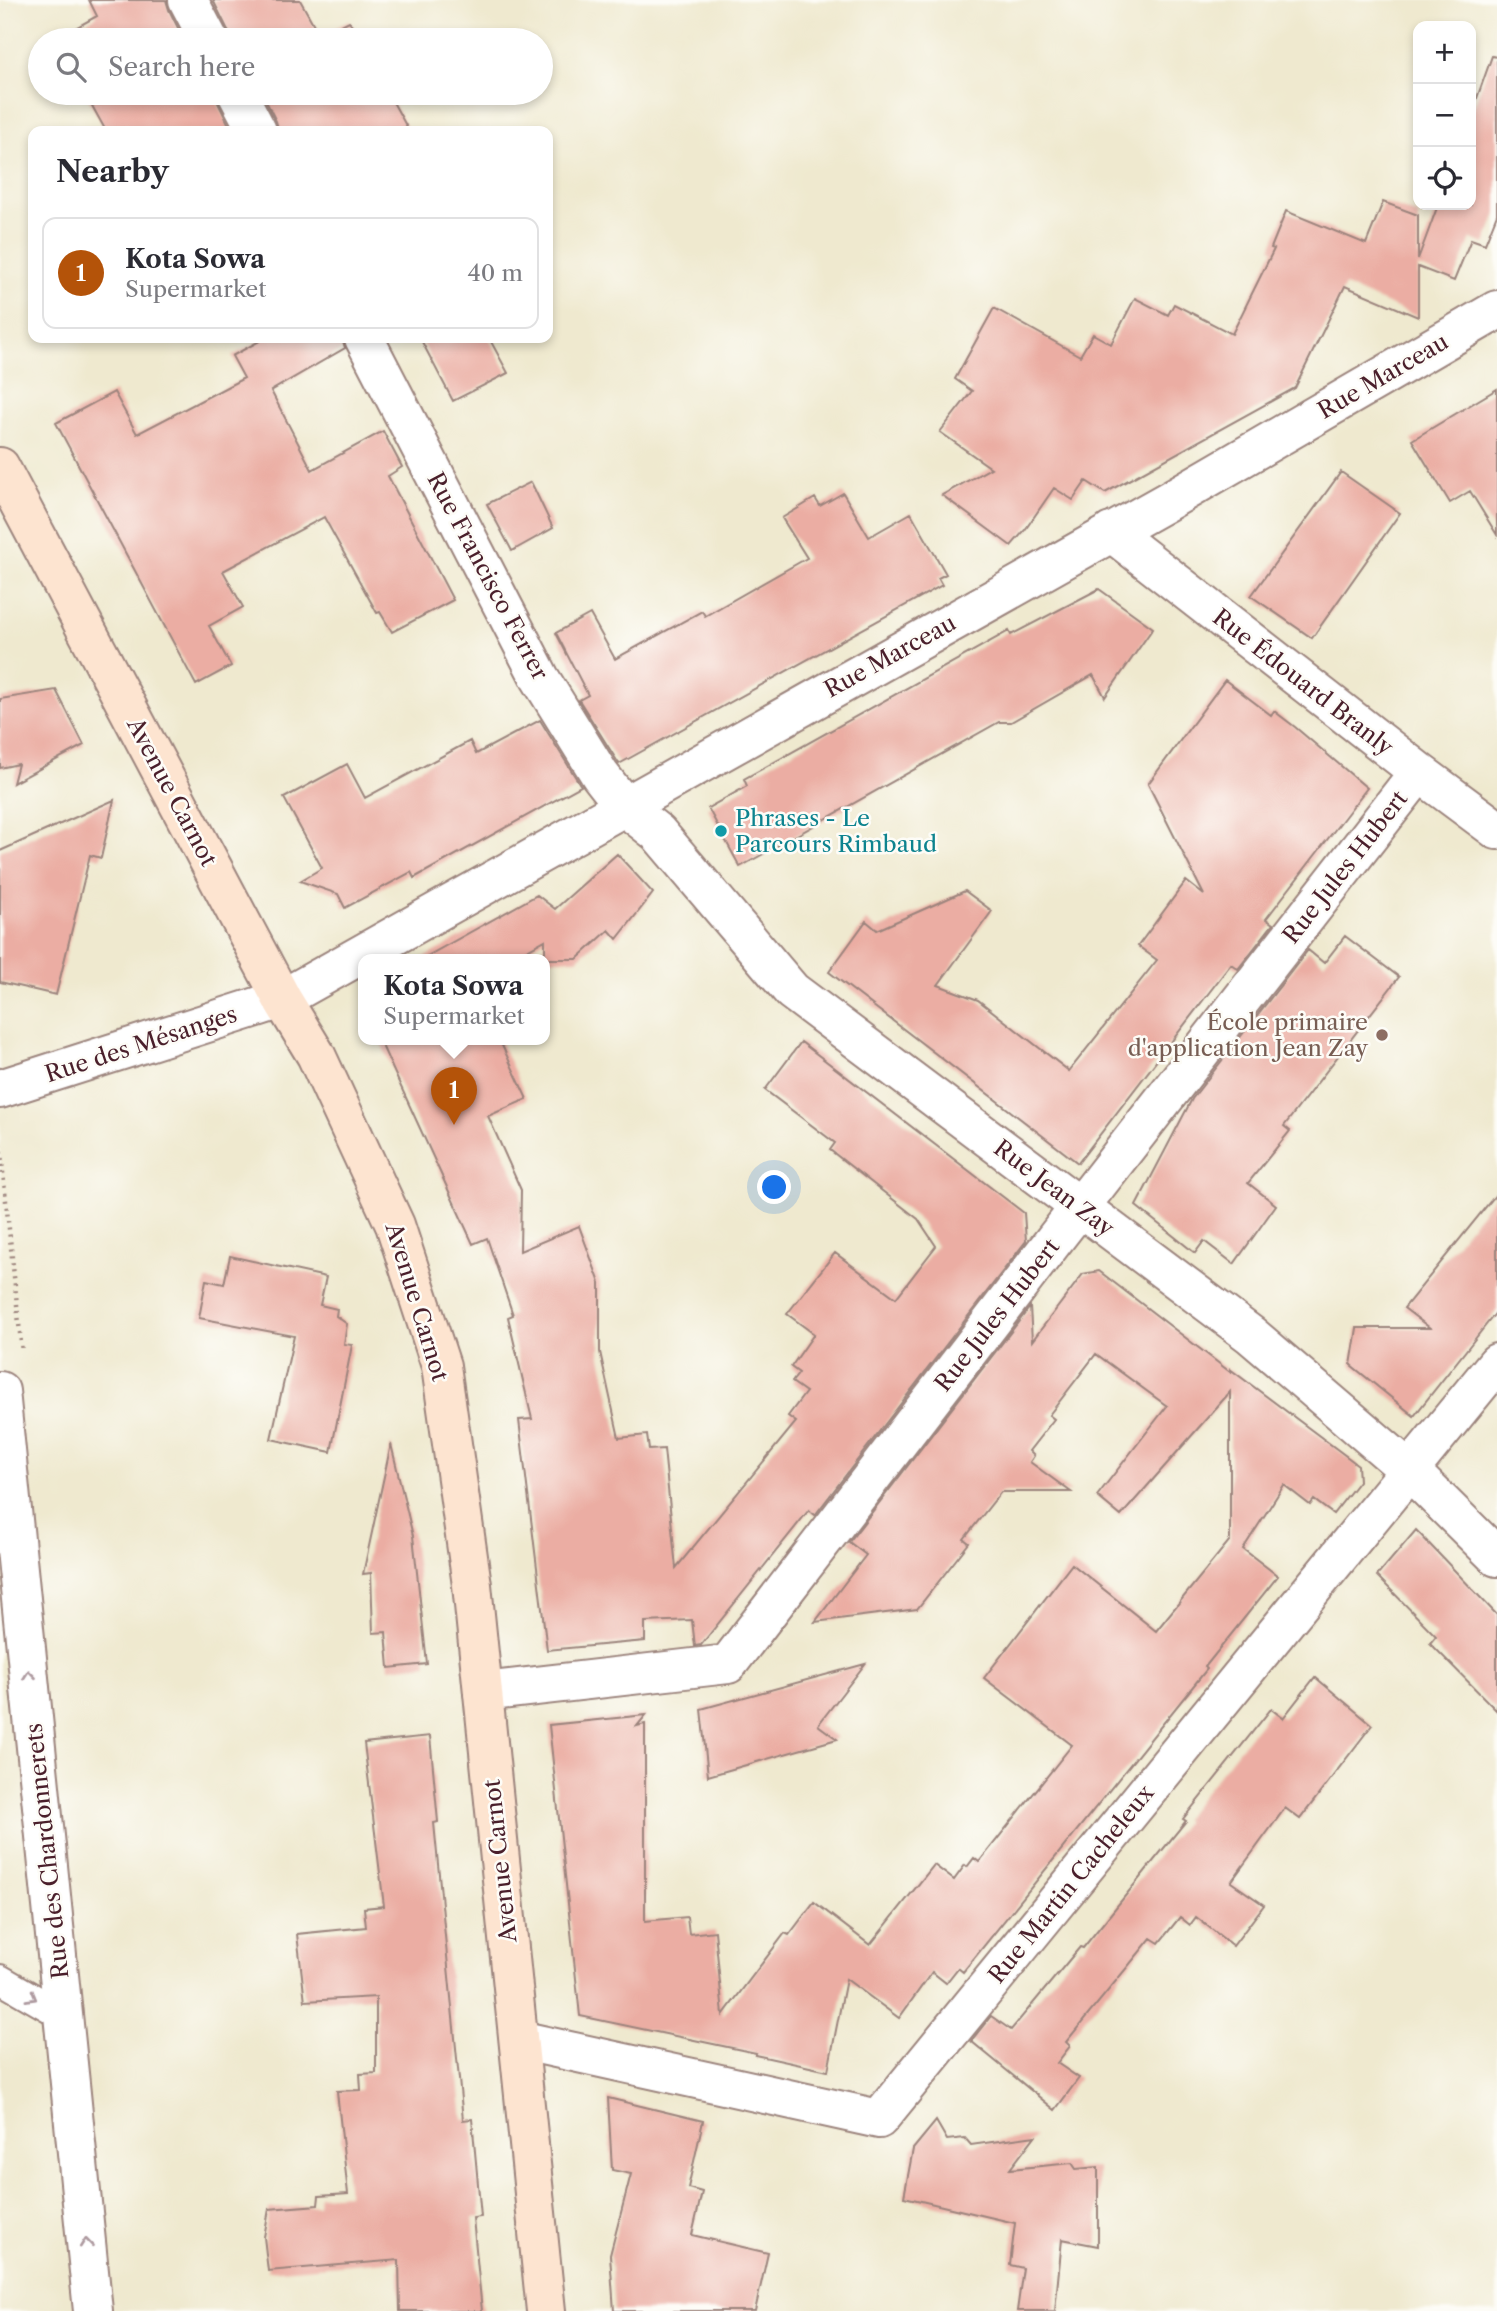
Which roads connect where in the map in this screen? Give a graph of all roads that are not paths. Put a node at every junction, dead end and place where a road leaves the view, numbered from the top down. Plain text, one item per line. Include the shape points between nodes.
1 (188, 0) edge
2 (203, 28) edge
3 (243, 105) edge
4 (254, 126) edge
5 (1497, 310) edge
6 (367, 343) edge
7 (0, 467) edge
8 (1111, 532) junction
9 (1419, 772) junction
10 (625, 807) junction
11 (1497, 830) edge
12 (362, 954) edge
13 (358, 956) edge
14 (282, 999) junction
15 (0, 1089) edge
16 (1079, 1208) junction
17 (1497, 1363) edge
18 (0, 1391) edge
19 (1409, 1470) junction
20 (1497, 1557) edge
21 (483, 1692) junction
22 (0, 1979) edge
23 (64, 2016) junction
24 (519, 2040) junction
25 (93, 2311) edge
26 (546, 2311) edge

1 - 2 street
3 - 4 street
5 - 8 street, Rue Marceau
6 - 10 street, Rue Francisco Ferrer via 540,678
7 - 14 main road, Avenue Carnot
8 - 9 street, Rue Édouard Branly
8 - 10 street, Rue Marceau
9 - 11 street, Rue Édouard Branly
9 - 16 street, Rue Jules Hubert
10 - 12 street, Rue Marceau
10 - 16 street, Rue Jean Zay via 658,833 792,991
13 - 14 street, Rue Marceau
14 - 15 street, Rue des Mésanges
14 - 21 main road, Avenue Carnot via 316,1055 395,1225 441,1366
16 - 19 street, Rue Jean Zay via 1251,1335
16 - 21 street, Rue Jules Hubert via 729,1664
17 - 19 street, Rue Martin Cacheleux
23 -> 18 street, Rue des Chardonnerets
19 - 20 street, Rue Jean Zay
19 - 24 street, Rue Martin Cacheleux via 879,2119
21 - 24 main road, Avenue Carnot
22 -> 23 lane
25 -> 23 street, Rue des Chardonnerets
24 - 26 main road, Avenue Carnot

